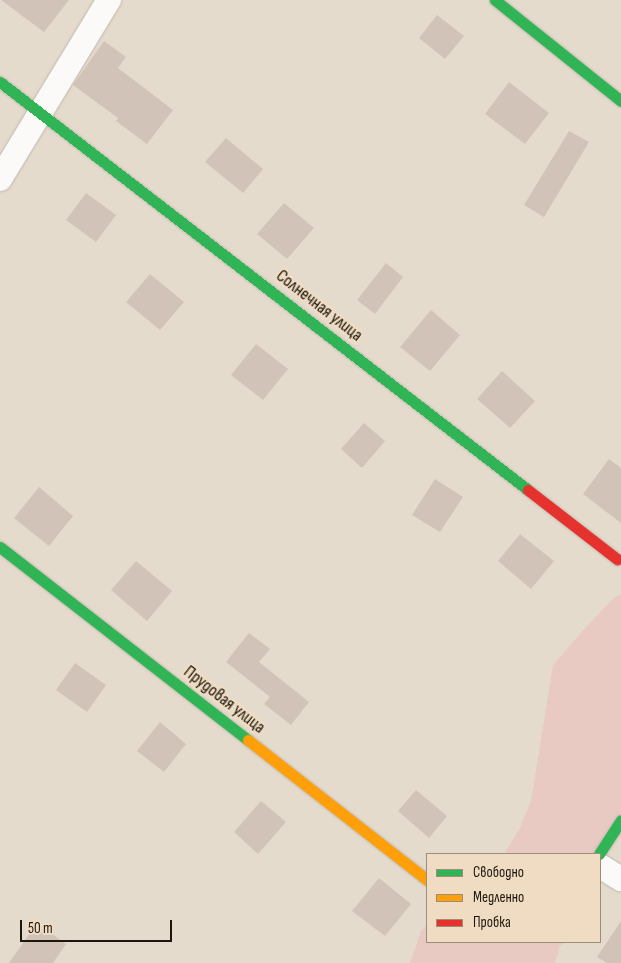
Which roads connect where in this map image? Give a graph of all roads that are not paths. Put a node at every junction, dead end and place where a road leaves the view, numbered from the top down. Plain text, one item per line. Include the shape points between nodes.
1 (110, 0) edge
2 (495, 0) edge
3 (0, 82) edge
4 (621, 101) edge
5 (41, 113) junction
6 (0, 179) edge
7 (0, 547) edge
8 (617, 558) dead end
9 (621, 820) edge
10 (600, 853) edge
11 (601, 867) edge
12 (426, 879) edge
13 (621, 879) edge

1 - 5 street
2 - 4 street
3 - 5 street, Солнечная улица
5 - 6 street
5 - 8 street, Солнечная улица
7 - 12 street, Прудовая улица
9 - 10 street
11 - 13 street

